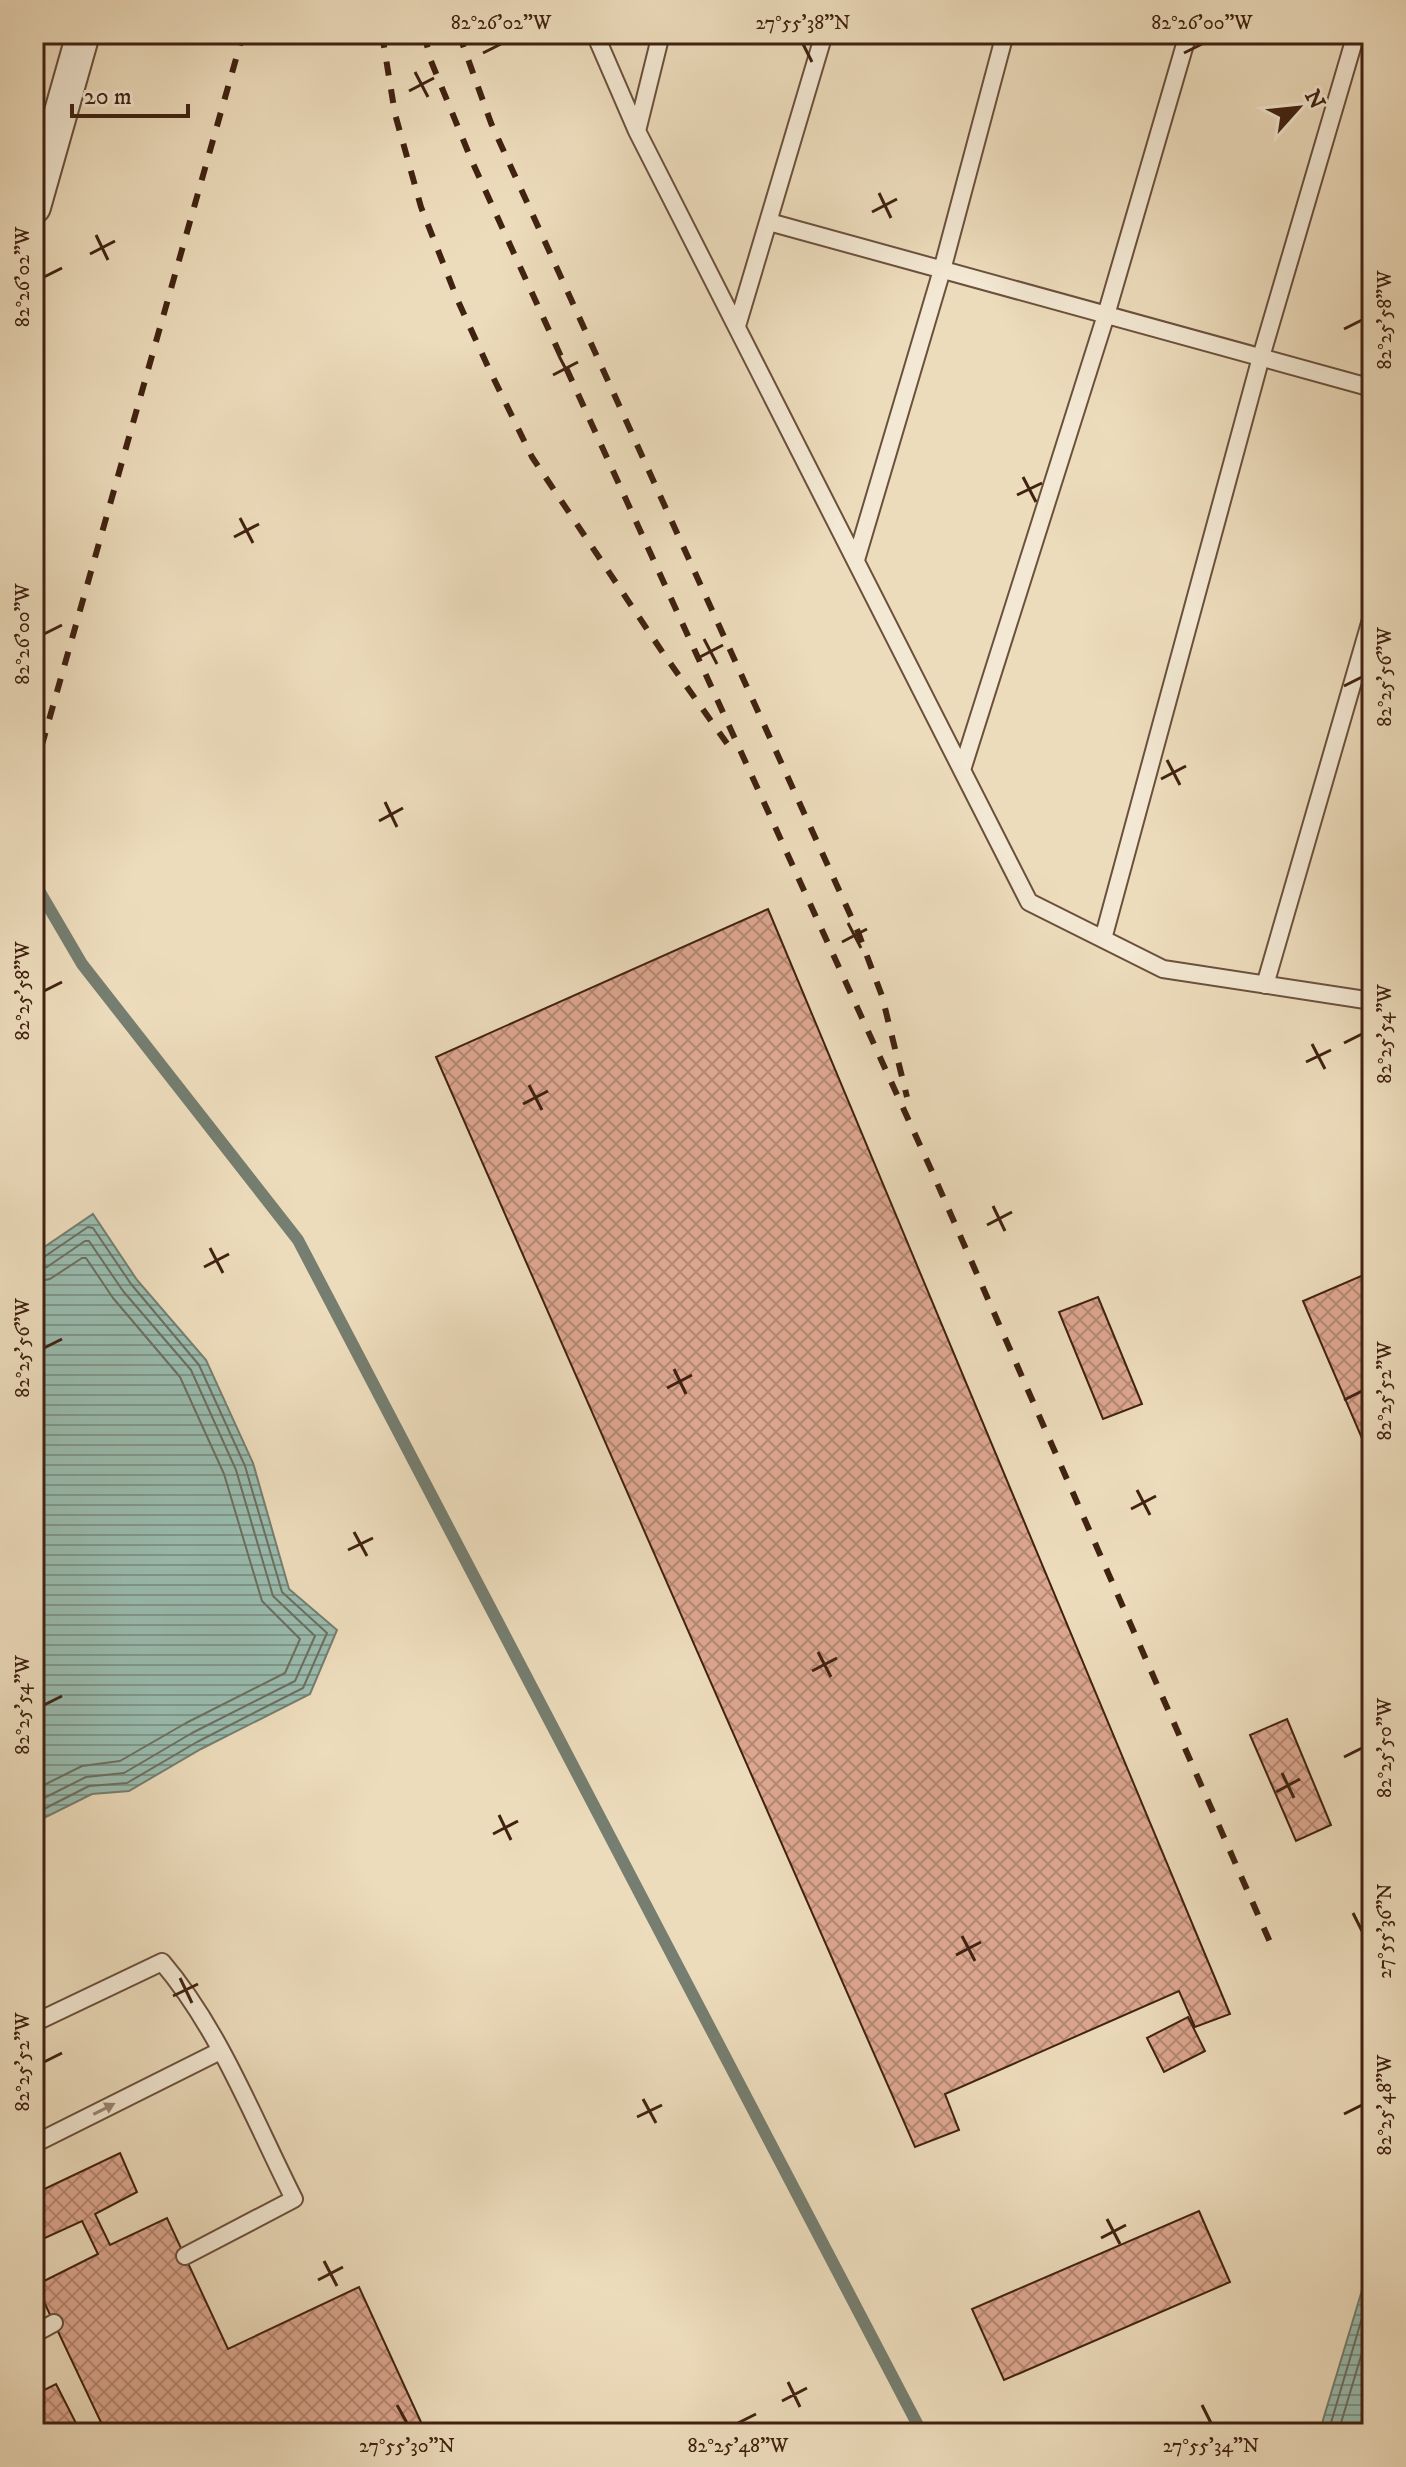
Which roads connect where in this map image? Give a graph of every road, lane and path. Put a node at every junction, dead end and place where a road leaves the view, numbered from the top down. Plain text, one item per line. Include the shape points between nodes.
1 (83, 34) edge
2 (595, 34) edge
3 (661, 34) edge
4 (824, 34) edge
5 (1005, 34) edge
6 (1188, 34) edge
7 (1356, 34) edge
8 (637, 131) junction
9 (34, 207) edge
10 (769, 222) junction
11 (942, 270) junction
12 (1106, 315) junction
13 (737, 326) junction
14 (1261, 357) junction
15 (1372, 388) edge
16 (856, 560) junction
17 (1372, 616) edge
18 (962, 770) junction
19 (1103, 939) junction
20 (1265, 985) junction
21 (1372, 1001) edge
22 (34, 2023) edge
23 (220, 2051) junction
24 (34, 2144) edge
25 (185, 2256) dead end
26 (54, 2323) dead end
27 (34, 2334) edge

1 - 9 street
2 - 8 lane
3 - 8 lane
4 - 10 lane
5 - 11 lane
6 - 12 lane
7 - 14 lane
8 - 13 lane
10 - 11 lane
10 - 13 lane
11 - 12 lane
11 - 16 lane
12 - 14 lane
12 - 18 lane
13 - 16 lane
14 - 15 lane
14 - 19 lane
16 - 18 lane
17 - 20 lane
18 - 19 lane via 1029,902
19 - 20 lane via 1163,969
20 - 21 lane
22 - 23 lane via 162,1962 183,1986
24 -> 23 lane
23 - 25 lane via 294,2199
26 - 27 lane

